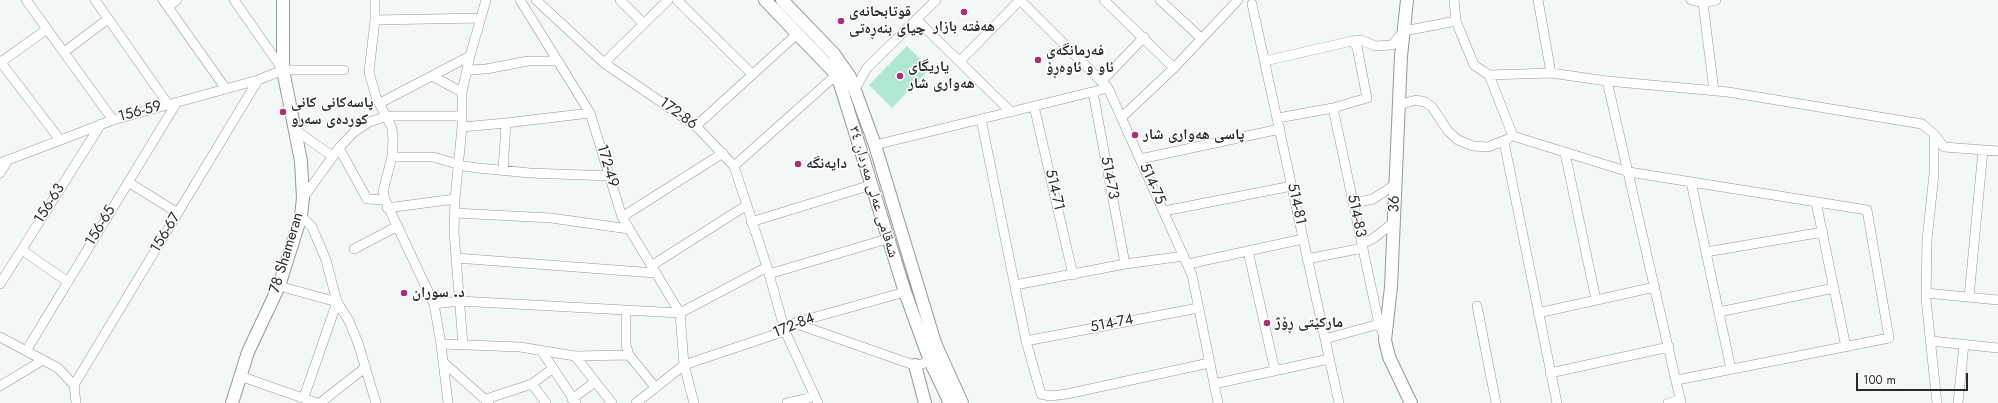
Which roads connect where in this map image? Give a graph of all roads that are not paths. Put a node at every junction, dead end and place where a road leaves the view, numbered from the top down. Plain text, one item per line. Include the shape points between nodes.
1 (26, 0) edge
2 (95, 0) edge
3 (177, 0) edge
4 (234, 0) edge
5 (283, 0) edge
6 (375, 0) edge
7 (486, 0) edge
8 (520, 0) edge
9 (536, 0) edge
10 (620, 0) edge
11 (668, 0) edge
12 (677, 0) edge
13 (766, 0) edge
14 (782, 0) edge
15 (936, 0) edge
16 (1020, 0) edge
17 (1104, 0) edge
18 (1160, 0) edge
19 (1238, 0) edge
20 (1407, 0) edge
21 (1454, 0) edge
22 (1538, 0) edge
23 (1691, 0) edge
24 (1716, 0) edge
25 (1252, 1) edge
26 (165, 3) edge
27 (1703, 3) junction
28 (481, 18) junction
29 (108, 19) junction
30 (375, 20) junction
31 (918, 20) junction
32 (1456, 21) junction
33 (644, 24) junction
34 (47, 29) junction
35 (1404, 31) junction
36 (797, 34) junction
37 (1144, 37) junction
38 (1201, 38) junction
39 (1352, 41) junction
40 (64, 52) junction
41 (470, 56) junction
42 (1, 61) edge
43 (558, 61) junction
44 (960, 61) junction
45 (1266, 61) junction
46 (604, 63) junction
47 (867, 68) junction
48 (1174, 68) junction
49 (283, 70) junction
50 (344, 70) dead end
51 (468, 70) junction
52 (1551, 73) junction
53 (752, 74) junction
54 (1489, 75) junction
55 (432, 76) junction
56 (835, 76) junction
57 (850, 77) junction
58 (258, 80) junction
59 (1607, 81) junction
60 (1105, 84) junction
61 (226, 89) junction
62 (855, 89) junction
63 (1714, 91) junction
64 (462, 92) junction
65 (1093, 92) junction
66 (173, 103) junction
67 (380, 103) junction
68 (1399, 104) junction
69 (1034, 106) junction
70 (1333, 108) junction
71 (1011, 112) junction
72 (590, 113) junction
73 (461, 116) junction
74 (386, 117) junction
75 (1122, 117) junction
76 (1278, 118) junction
77 (981, 119) junction
78 (113, 120) junction
79 (100, 124) junction
80 (506, 124) junction
81 (696, 126) junction
82 (462, 127) junction
83 (294, 129) junction
84 (1280, 129) junction
85 (1934, 134) junction
86 (1513, 136) junction
87 (60, 140) junction
88 (1504, 142) junction
89 (875, 145) junction
90 (339, 148) junction
91 (1983, 150) junction
92 (1998, 151) edge
93 (1565, 153) junction
94 (722, 154) junction
95 (332, 156) junction
96 (392, 157) junction
97 (1140, 159) junction
98 (2, 162) edge
99 (458, 164) junction
100 (734, 166) junction
101 (503, 170) junction
102 (1629, 172) junction
103 (0, 173) edge
104 (611, 176) junction
105 (884, 176) junction
106 (128, 182) junction
107 (1691, 182) junction
108 (870, 183) junction
109 (1396, 184) junction
110 (1292, 186) junction
111 (890, 196) junction
112 (303, 198) junction
113 (455, 199) junction
114 (876, 200) junction
115 (1816, 202) junction
116 (1354, 203) junction
117 (386, 204) junction
118 (747, 205) junction
119 (1164, 211) junction
120 (178, 213) junction
121 (455, 213) junction
122 (301, 216) junction
123 (622, 217) junction
124 (751, 222) junction
125 (1394, 222) junction
126 (398, 226) junction
127 (629, 229) junction
128 (1822, 232) junction
129 (887, 239) junction
130 (1303, 239) junction
131 (1363, 246) junction
132 (354, 249) dead end
133 (22, 250) junction
134 (1248, 251) junction
135 (1706, 252) junction
136 (456, 258) junction
137 (1186, 260) junction
138 (1308, 260) junction
139 (1125, 264) junction
140 (653, 269) junction
141 (768, 271) junction
142 (1073, 275) junction
143 (68, 282) junction
144 (0, 284) edge
145 (1015, 285) junction
146 (279, 286) junction
147 (1655, 287) junction
148 (1834, 288) junction
149 (905, 292) junction
150 (1926, 293) junction
151 (1969, 297) junction
152 (1596, 300) junction
153 (1998, 300) edge
154 (459, 301) junction
155 (337, 302) junction
156 (434, 304) junction
157 (1477, 306) dead end
158 (1198, 308) junction
159 (626, 312) junction
160 (1719, 312) junction
161 (1538, 313) junction
162 (680, 314) junction
163 (794, 323) junction
164 (1380, 324) junction
165 (785, 331) junction
166 (0, 337) edge
167 (1325, 339) junction
168 (1385, 340) junction
169 (1026, 341) junction
170 (1931, 341) junction
171 (441, 344) junction
172 (1964, 344) junction
173 (463, 345) junction
174 (1669, 347) junction
175 (1846, 347) junction
176 (1998, 348) edge
177 (541, 350) junction
178 (26, 351) junction
179 (629, 355) junction
180 (575, 356) junction
181 (1329, 359) junction
182 (43, 360) junction
183 (930, 361) junction
184 (443, 362) junction
185 (1209, 363) junction
186 (684, 365) junction
187 (915, 365) junction
188 (366, 367) junction
189 (552, 368) junction
190 (1731, 369) junction
191 (1275, 371) junction
192 (1550, 373) junction
193 (240, 376) junction
194 (1677, 380) junction
195 (595, 382) junction
196 (532, 384) junction
197 (1214, 384) junction
198 (74, 385) junction
199 (0, 386) edge
200 (655, 387) junction
201 (304, 398) junction
202 (1068, 399) edge
203 (816, 400) edge
204 (488, 401) edge
205 (574, 401) edge
206 (1681, 401) edge
207 (76, 403) edge
208 (232, 403) edge
209 (318, 403) edge
210 (376, 403) edge
211 (448, 403) edge
212 (546, 403) edge
213 (612, 403) edge
214 (636, 403) edge
215 (694, 403) edge
216 (787, 403) edge
217 (925, 403) edge
218 (950, 403) edge
219 (962, 403) edge
220 (1218, 403) edge
221 (1339, 403) edge
222 (1410, 403) edge
223 (1496, 403) edge
224 (1557, 403) edge
225 (1668, 403) edge
226 (1937, 403) edge
227 (1958, 403) edge

1 - 34 street
2 - 29 street
3 - 26 street
4 - 49 street
5 - 49 main road, 78 Shameran
6 - 30 street
7 - 28 street
8 - 43 street, 172-49
9 - 46 street, 172-86
10 - 33 street
11 - 33 street
12 - 53 street
13 - 36 main road, شەقامی عەلی مەردان ٣٤
14 - 57 main road, شەقامی عەلی مەردان ٣٤ via 834,54
15 - 31 street
16 - 44 street
16 - 60 street, 514-75
17 - 37 street
18 - 38 street
19 - 38 street
20 - 35 main road, 36
21 - 32 street
22 - 52 street
23 - 27 street
24 - 27 street
25 - 45 street, 514-81
26 - 61 street
27 - 63 street
28 - 30 street
28 - 41 street
29 - 40 street
29 - 66 street
30 - 67 street via 369,72
31 - 44 street
31 - 47 street
32 - 35 street
32 - 54 street via 1474,65
33 - 46 street
34 - 40 street
34 - 42 street
35 - 39 street via 1392,45 1375,46 1361,40
35 - 68 main road, 36
36 - 53 street
36 - 56 main road, شەقامی عەلی مەردان ٣٤
37 - 48 street
37 - 60 street
38 - 48 street
39 - 45 street
39 - 70 street via 1357,47 1368,98
40 - 78 street
41 - 51 street
41 - 55 street
42 - 87 street
43 - 51 street via 528,60
43 - 72 street, 172-49
44 - 71 street
45 - 76 street, 514-81
46 - 81 street, 172-86
47 - 57 street
47 - 62 street
48 - 75 street
49 - 50 street
49 - 58 street, 156-59
49 - 83 main road, 78 Shameran
51 - 64 street
52 - 54 street
52 - 59 street
53 - 81 street
54 - 86 street
55 - 64 street
55 - 67 street
56 - 100 street
56 - 108 main road, شەقامی عەلی مەردان ٣٤ via 840,84
57 - 62 main road, شەقامی عەلی مەردان ٣٤
58 - 61 street, 156-59
58 - 120 street, 156-67
59 - 63 street
59 - 102 street
60 - 65 street
60 - 75 street, 514-75
61 - 66 street, 156-59
62 - 89 main road, شەقامی عەلی مەردان ٣٤
63 - 85 street via 1908,121 1922,124
64 - 73 street
65 - 69 street
65 - 139 street, 514-73
66 - 78 street, 156-59
66 - 106 street, 156-65
67 - 74 street
68 - 88 street via 1416,100 1425,102 1432,106 1448,131 1458,140 1473,146 1488,147
68 - 109 main road, 36
69 - 71 street
69 - 142 street, 514-71
70 - 76 street
70 - 116 street, 514-83
71 - 77 street
72 - 80 street
72 - 104 street, 172-49
73 - 74 street
73 - 82 street
74 - 90 street via 369,122 354,132
74 - 96 street via 392,128
75 - 97 street, 514-75
76 - 84 street, 514-81
77 - 89 street
77 - 145 street
78 - 79 street, 156-59
79 - 87 street, 156-59
79 - 133 street, 156-63
80 - 82 street
80 - 101 street
81 - 94 street, 172-86
82 - 99 street
83 - 95 street
83 - 112 main road, 78 Shameran via 301,161
84 - 97 street
84 - 110 street, 514-81
85 - 91 street via 1944,147
85 - 150 street via 1934,174 1927,240
86 - 88 street
86 - 93 street
87 - 98 street, 156-59
88 - 161 street
89 - 105 main road, شەقامی عەلی مەردان ٣٤
90 - 95 street
90 - 117 street via 367,199
91 - 92 street
91 - 151 street
93 - 102 street
93 - 152 street
94 - 100 street, 172-86
94 - 123 street
95 - 112 street
96 - 99 street via 433,157
96 - 117 street via 383,191
97 - 119 street, 514-75
98 - 103 street
99 - 101 street
99 - 113 street
100 - 118 street, 172-86
101 - 104 street
102 - 107 street
102 - 147 street
104 - 123 street, 172-49
105 - 108 main road
105 - 111 main road, شەقامی عەلی مەردان ٣٤
106 - 120 street
106 - 143 street, 156-65
107 - 115 street
107 - 135 street
108 - 114 main road, شەقامی عەلی مەردان ٣٤
108 - 124 street
109 - 116 street via 1373,199
109 - 125 main road, 36
110 - 119 street
110 - 130 street, 514-81
111 - 114 main road
111 - 219 main road, شەقامی عەلی مەردان ٣٤ via 935,343
112 - 122 main road, 78 Shameran
113 - 117 street
113 - 121 street
114 - 129 main road, شەقامی عەلی مەردان ٣٤
115 - 128 street
115 - 175 street via 1867,210 1889,338
116 - 131 street, 514-83
117 - 126 street
118 - 124 street, 172-86
118 - 140 street
119 - 137 street, 514-75
120 - 198 street, 156-67
121 - 127 street via 550,218
121 - 136 street
122 - 146 main road, 78 Shameran
122 - 155 street via 312,227 326,260
123 - 127 street, 172-49
124 - 141 street, 172-86
125 - 131 street
125 - 168 main road, 36
126 - 132 street
126 - 156 street
127 - 140 street, 172-49
128 - 135 street
128 - 148 street
129 - 141 street
129 - 149 main road, شەقامی عەلی مەردان ٣٤
130 - 134 street
130 - 138 street, 514-81
131 - 138 street
131 - 164 street, 514-83
133 - 143 street
133 - 144 street, 156-63
134 - 137 street
134 - 191 street
135 - 160 street
136 - 140 street
136 - 154 street
137 - 139 street
137 - 158 street, 514-75 via 1192,275
138 - 167 street, 514-81
139 - 142 street
140 - 162 street, 172-49
141 - 162 street
141 - 165 street, 172-86
142 - 145 street
143 - 178 street, 156-65
145 - 169 street
146 - 155 street
146 - 193 main road, 78 Shameran via 256,333
147 - 152 street
147 - 174 street
148 - 160 street
148 - 175 street
149 - 163 street, 172-84
149 - 183 main road, شەقامی عەلی مەردان ٣٤
150 - 151 street
150 - 170 street
151 - 153 street
152 - 161 street
154 - 156 street
154 - 159 street
154 - 173 street
155 - 188 street via 349,321
155 - 201 street
156 - 171 street
157 - 223 street
158 - 169 street, 514-74
158 - 185 street, 514-75
159 - 162 street
159 - 179 street via 626,345
160 - 190 street
161 - 192 street
162 - 186 street, 172-49
163 - 165 street, 172-84
163 - 187 street
164 - 167 street
164 - 168 street, 514-83
165 - 186 street, 172-84
165 - 203 street, 172-86
166 - 178 street
167 - 181 street, 514-81
168 - 222 main road, 36 via 1389,357
169 - 202 street via 1042,394
170 - 172 street
170 - 226 street
171 - 173 street
171 - 184 street
172 - 176 street
172 - 227 street
173 - 177 street via 514,346
174 - 192 street
174 - 194 street
175 - 190 street
177 - 180 street
177 - 189 street
178 - 182 street
179 - 180 street
179 - 200 street
180 - 195 street
181 - 191 street
181 - 221 street, 514-81
182 - 198 street via 58,368
182 - 199 street
183 - 187 street
183 - 218 main road, شەقامی عەلی مەردان ٣٤
184 - 204 street
184 - 211 street
185 - 197 street, 514-75
185 - 202 street
186 - 200 street
186 - 215 street, 172-49
187 - 217 main road
188 - 209 street
188 - 210 street
189 - 196 street
189 - 205 street
190 - 194 street
191 - 197 street
192 - 224 street
193 - 201 street
193 - 208 main road, 78 Shameran
194 - 206 street
195 - 205 street
195 - 213 street
196 - 204 street
196 - 212 street
197 - 220 street, 514-75
198 - 207 street
200 - 214 street
201 - 209 street
203 - 216 street
206 - 225 street

